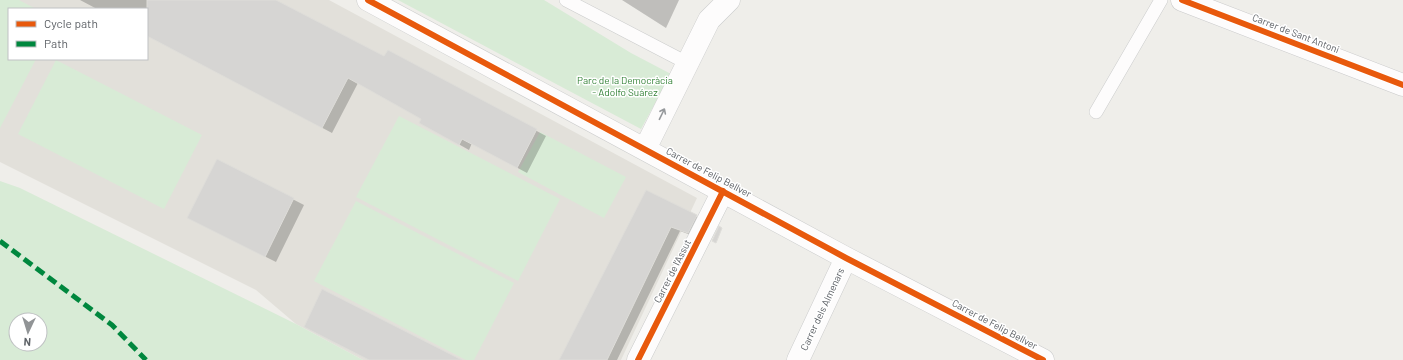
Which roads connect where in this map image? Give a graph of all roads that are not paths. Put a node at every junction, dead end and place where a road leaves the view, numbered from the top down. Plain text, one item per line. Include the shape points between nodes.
1 (368, 0) edge
2 (566, 0) edge
3 (729, 0) edge
4 (1161, 0) edge
5 (1182, 0) edge
6 (687, 63) junction
7 (1403, 85) edge
8 (1096, 112) dead end
9 (645, 149) junction
10 (723, 191) junction
11 (846, 258) junction
12 (638, 360) edge
13 (798, 360) edge
14 (1043, 360) edge

1 - 9 street, Carrer de Felip Bellver
2 - 6 lane
3 - 6 street via 709,20
4 - 8 lane
5 - 7 street, Carrer de Sant Antoni
9 -> 6 street
9 - 10 street, Carrer de Felip Bellver
10 - 11 street, Carrer de Felip Bellver
10 - 12 street, Carrer de l'Assut
11 - 13 street, Carrer dels Almenars
11 - 14 street, Carrer de Felip Bellver

